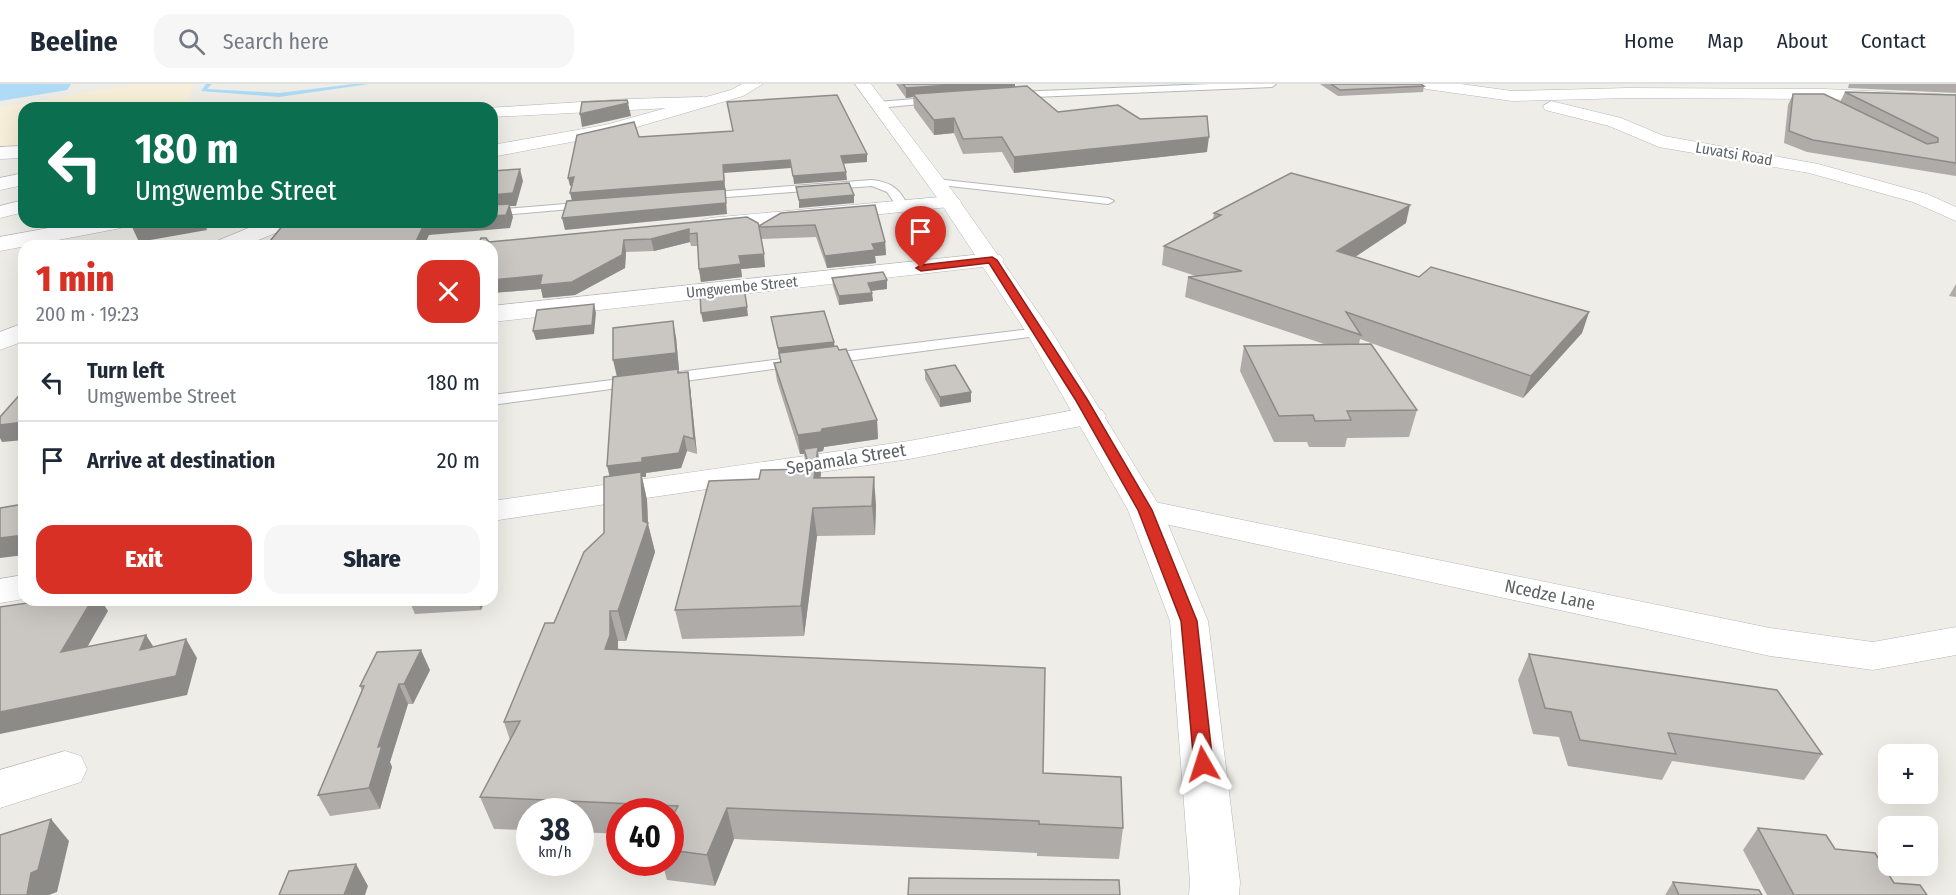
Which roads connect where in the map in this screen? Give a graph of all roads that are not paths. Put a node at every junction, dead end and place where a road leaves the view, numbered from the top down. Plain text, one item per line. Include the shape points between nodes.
1 (755, 84) edge
2 (1272, 84) edge
3 (1426, 84) edge
4 (871, 94) edge
5 (1821, 94) edge
6 (1004, 95) edge
7 (1512, 96) junction
8 (947, 100) edge
9 (1956, 100) edge
10 (703, 102) junction
11 (561, 107) junction
12 (498, 112) edge
13 (498, 120) edge
14 (498, 150) edge
15 (18, 152) edge
16 (0, 153) edge
17 (18, 180) edge
18 (0, 184) edge
19 (943, 192) junction
20 (693, 197) edge
21 (1108, 201) dead end
22 (598, 204) edge
23 (902, 206) junction
24 (18, 208) edge
25 (0, 212) edge
26 (498, 212) edge
27 (1956, 215) edge
28 (689, 227) edge
29 (84, 228) edge
30 (268, 228) edge
31 (21, 240) edge
32 (239, 240) edge
33 (18, 241) edge
34 (0, 244) edge
35 (992, 260) junction
36 (498, 313) edge
37 (1040, 332) junction
38 (18, 334) edge
39 (0, 342) edge
40 (498, 399) edge
41 (1091, 416) junction
42 (498, 510) edge
43 (1145, 510) junction
44 (18, 588) edge
45 (0, 591) edge
46 (1956, 641) edge
47 (65, 769) dead end
48 (0, 789) edge
49 (1214, 895) edge

1 - 10 street
2 - 6 lane
3 - 7 street
4 - 8 lane
4 - 19 street
5 - 7 street
5 - 9 street
7 - 27 street, Luvatsi Road via 1615,122 1659,141 1811,168 1920,198
10 - 11 street
10 - 14 street via 607,130
11 - 12 street
11 - 13 street
15 - 16 street
17 - 18 street
19 - 21 lane
19 - 23 street
19 - 35 street
20 - 23 lane via 872,183 895,190
22 - 26 lane
23 - 28 street
24 - 25 street
29 - 31 street
30 - 32 street
33 - 34 street
35 - 36 street, Umgwembe Street
35 - 37 street
37 - 40 lane
37 - 41 street
38 - 39 street
41 - 42 street, Sepamala Street via 909,450
41 - 43 street
43 - 46 street, Ncedze Lane via 1770,642 1873,656
43 - 49 street via 1189,621
44 - 45 street
47 - 48 street

